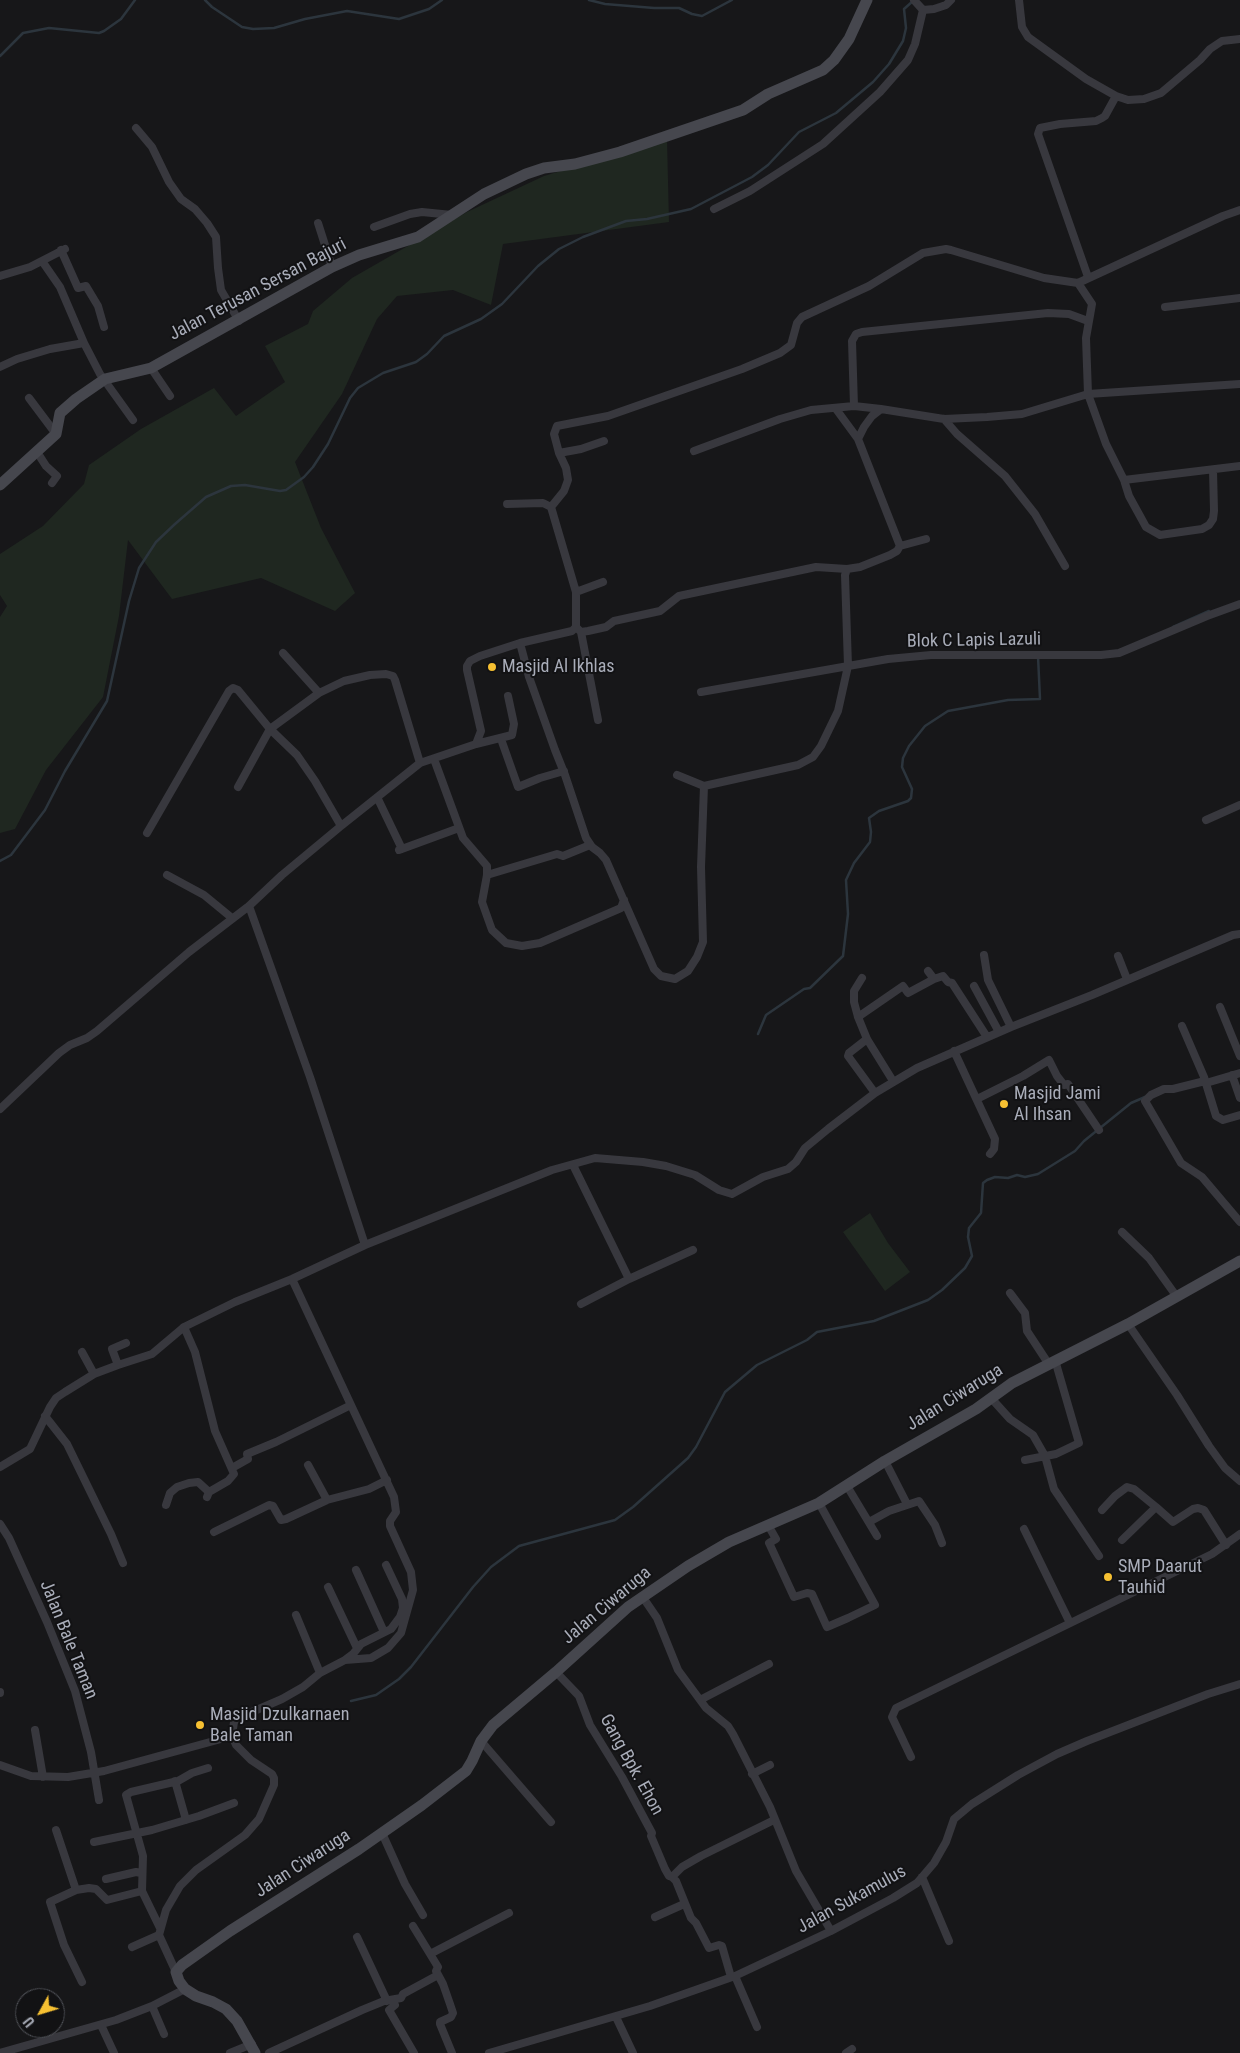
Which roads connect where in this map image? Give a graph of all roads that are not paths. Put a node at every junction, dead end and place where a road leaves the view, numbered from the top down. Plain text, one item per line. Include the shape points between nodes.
1 (867, 0) edge
2 (914, 0) edge
3 (952, 0) edge
4 (1019, 0) edge
5 (923, 10) junction
6 (1240, 40) edge
7 (1116, 96) junction
8 (136, 128) dead end
9 (714, 210) dead end
10 (1240, 210) edge
11 (452, 215) junction
12 (318, 223) dead end
13 (374, 227) dead end
14 (42, 261) junction
15 (332, 267) junction
16 (0, 276) edge
17 (1088, 277) junction
18 (1078, 283) junction
19 (1240, 298) edge
20 (1165, 307) dead end
21 (239, 321) junction
22 (1088, 321) junction
23 (104, 326) dead end
24 (84, 343) junction
25 (0, 367) edge
26 (152, 368) junction
27 (105, 379) junction
28 (1240, 384) edge
29 (1088, 394) junction
30 (170, 396) dead end
31 (28, 398) dead end
32 (854, 406) junction
33 (836, 409) junction
34 (881, 409) junction
35 (944, 419) junction
36 (133, 420) dead end
37 (56, 434) junction
38 (858, 440) junction
39 (604, 441) dead end
40 (694, 451) dead end
41 (38, 452) junction
42 (559, 453) junction
43 (1240, 466) edge
44 (1213, 470) junction
45 (1124, 480) junction
46 (52, 483) dead end
47 (0, 485) edge
48 (507, 504) dead end
49 (551, 507) junction
50 (926, 539) dead end
51 (900, 546) junction
52 (1065, 566) dead end
53 (847, 569) junction
54 (603, 582) dead end
55 (576, 592) junction
56 (1240, 604) edge
57 (579, 630) junction
58 (520, 643) junction
59 (283, 653) dead end
60 (848, 666) junction
61 (701, 692) dead end
62 (319, 693) junction
63 (508, 696) dead end
64 (598, 720) dead end
65 (270, 729) junction
66 (501, 739) junction
67 (476, 744) junction
68 (434, 759) junction
69 (420, 763) junction
70 (564, 771) junction
71 (677, 775) dead end
72 (704, 786) junction
73 (238, 787) dead end
74 (377, 797) junction
75 (1240, 805) edge
76 (1206, 820) dead end
77 (341, 826) junction
78 (459, 828) junction
79 (147, 833) dead end
80 (590, 845) junction
81 (167, 875) dead end
82 (487, 875) junction
83 (624, 900) junction
84 (250, 906) junction
85 (232, 918) junction
86 (1240, 934) edge
87 (984, 955) dead end
88 (1118, 956) dead end
89 (928, 971) dead end
90 (862, 978) dead end
91 (934, 979) junction
92 (1127, 979) junction
93 (974, 986) dead end
94 (1220, 1007) dead end
95 (858, 1018) junction
96 (1011, 1026) junction
97 (1182, 1026) dead end
98 (999, 1032) junction
99 (987, 1037) junction
100 (867, 1038) junction
101 (954, 1051) junction
102 (1240, 1056) edge
103 (1236, 1074) edge
104 (892, 1081) junction
105 (1205, 1082) junction
106 (875, 1093) junction
107 (1240, 1098) edge
108 (977, 1100) junction
109 (0, 1108) edge
110 (1240, 1115) edge
111 (1099, 1130) dead end
112 (990, 1154) dead end
113 (573, 1165) junction
114 (1240, 1222) edge
115 (1122, 1232) dead end
116 (365, 1245) junction
117 (693, 1250) dead end
118 (1240, 1261) edge
119 (629, 1278) junction
120 (292, 1279) junction
121 (1010, 1293) dead end
122 (1177, 1297) junction
123 (581, 1304) dead end
124 (1128, 1324) junction
125 (184, 1327) junction
126 (126, 1343) dead end
127 (82, 1352) dead end
128 (1052, 1361) junction
129 (118, 1365) junction
130 (94, 1374) junction
131 (991, 1398) junction
132 (351, 1405) junction
133 (45, 1416) junction
134 (1045, 1456) junction
135 (1025, 1460) dead end
136 (885, 1461) junction
137 (308, 1465) dead end
138 (0, 1467) edge
139 (232, 1468) junction
140 (387, 1480) junction
141 (1240, 1482) edge
142 (847, 1486) junction
143 (327, 1500) junction
144 (819, 1503) junction
145 (907, 1504) junction
146 (166, 1505) dead end
147 (1156, 1507) junction
148 (1102, 1510) dead end
149 (869, 1522) junction
150 (0, 1524) edge
151 (768, 1525) junction
152 (1024, 1529) dead end
153 (214, 1532) dead end
154 (1240, 1534) edge
155 (876, 1536) dead end
156 (1122, 1540) dead end
157 (942, 1543) dead end
158 (1226, 1545) junction
159 (1100, 1556) dead end
160 (123, 1563) dead end
161 (386, 1565) dead end
162 (356, 1570) dead end
163 (328, 1587) dead end
164 (642, 1596) junction
165 (296, 1615) dead end
166 (1070, 1623) junction
167 (384, 1632) junction
168 (358, 1648) junction
169 (345, 1660) junction
170 (769, 1664) dead end
171 (556, 1672) junction
172 (320, 1673) junction
173 (1240, 1684) edge
174 (700, 1700) junction
175 (35, 1730) dead end
176 (232, 1736) junction
177 (481, 1741) junction
178 (911, 1758) dead end
179 (0, 1765) edge
180 (770, 1765) dead end
181 (208, 1768) dead end
182 (94, 1772) junction
183 (752, 1774) junction
184 (43, 1777) junction
185 (175, 1782) junction
186 (99, 1800) dead end
187 (234, 1803) dead end
188 (186, 1820) junction
189 (774, 1820) junction
190 (551, 1822) dead end
191 (56, 1830) dead end
192 (136, 1832) junction
193 (382, 1833) junction
194 (94, 1842) dead end
195 (141, 1873) junction
196 (672, 1877) junction
197 (922, 1877) junction
198 (106, 1879) dead end
199 (76, 1890) junction
200 (142, 1891) junction
201 (684, 1904) junction
202 (509, 1913) dead end
203 (423, 1915) dead end
204 (655, 1917) dead end
205 (413, 1926) dead end
206 (160, 1931) junction
207 (831, 1931) junction
208 (356, 1937) dead end
209 (949, 1941) dead end
210 (132, 1947) dead end
211 (430, 1954) junction
212 (176, 1972) junction
213 (438, 1974) junction
214 (733, 1976) junction
215 (82, 1982) dead end
216 (185, 1989) junction
217 (390, 2001) junction
218 (152, 2006) junction
219 (616, 2017) junction
220 (101, 2024) junction
221 (757, 2027) dead end
222 (164, 2034) dead end
223 (254, 2049) edge
224 (507, 2050) edge
225 (0, 2053) edge
226 (114, 2053) edge
227 (230, 2053) edge
228 (269, 2053) edge
229 (414, 2053) edge
230 (452, 2053) edge
231 (488, 2053) edge
232 (633, 2053) edge

1 - 11 street, Jalan Terusan Sersan Bajuri via 849,39 823,70 722,119 620,152 526,174 484,194
2 - 5 street
3 - 5 street via 946,5
4 - 7 street via 1022,27 1028,37 1086,79
5 - 9 street via 908,60 880,92 823,144
6 - 7 street via 1222,41 1210,49 1161,93 1144,99 1128,100
7 - 17 street via 1105,116 1096,121 1040,128 1038,134
8 - 21 street via 152,147 181,199 195,209 216,237 221,290
10 - 17 street
11 - 13 street via 422,212
11 - 15 street, Jalan Terusan Sersan Bajuri via 418,237
12 - 15 street
14 - 16 street
14 - 23 street via 64,249 78,288 86,286 98,306
14 - 24 street via 60,287
15 - 21 street, Jalan Terusan Sersan Bajuri
17 - 18 street
18 - 22 street via 1092,304
18 - 42 street via 1044,278 946,249 923,253 869,286 802,317 791,345 780,353 608,416 557,426 554,434
19 - 20 street
21 - 26 street, Jalan Terusan Sersan Bajuri
22 - 29 street
22 - 32 street via 1069,314 1048,313 856,334 852,341
24 - 25 street via 50,349
24 - 27 street
26 - 27 street, Jalan Terusan Sersan Bajuri
26 - 30 street
27 - 36 street
27 - 37 street, Jalan Terusan Sersan Bajuri via 60,413
28 - 29 street
29 - 35 street via 1022,414
29 - 45 street via 1106,444
31 - 37 street
32 - 33 street
32 - 34 street
33 - 38 street
33 - 40 street via 811,410 780,419
34 - 35 street
34 - 38 street via 872,416
35 - 52 street via 1005,476 1035,514
37 - 41 street, Jalan Terusan Sersan Bajuri
38 - 51 street
39 - 42 street
41 - 46 street via 57,476
41 - 47 street, Jalan Terusan Sersan Bajuri
42 - 49 street via 568,480
43 - 44 street
44 - 45 street
44 - 45 street via 1214,511 1209,525 1202,529 1160,535 1146,526
48 - 49 street
49 - 55 street
50 - 51 street
51 - 53 street via 890,555
53 - 57 street via 816,567 679,596 660,611
53 - 60 street
54 - 55 street
55 - 57 street
56 - 60 street, Blok C Lapis Lazuli via 1119,653 931,655
57 - 58 street
57 - 64 street
58 - 67 street via 468,663 481,731
58 - 70 street
59 - 62 street
60 - 61 street, Blok C Lapis Lazuli
60 - 72 street via 838,711 811,759 798,765
62 - 65 street
62 - 69 street via 344,681 370,675 393,676
63 - 66 street via 514,728 512,735
65 - 73 street
65 - 77 street via 297,755
65 - 79 street via 238,690 228,691
66 - 67 street
66 - 70 street via 518,787
67 - 68 street
68 - 69 street
68 - 78 street
69 - 74 street
70 - 80 street
71 - 72 street
72 - 83 street via 703,942 688,971 675,979 661,976 654,969
74 - 77 street
74 - 78 street via 400,849
75 - 76 street
77 - 84 street
78 - 82 street via 465,841 487,866
80 - 82 street via 563,856 557,854
80 - 83 street via 606,860
81 - 85 street via 204,896
82 - 83 street via 482,902 492,930 506,943 522,946 540,943 621,908
84 - 85 street
84 - 116 street
85 - 109 street via 97,1031 59,1052
86 - 92 street
87 - 96 street via 988,980
88 - 92 street
89 - 91 street
90 - 95 street via 854,992
91 - 95 street via 908,993 903,986
91 - 99 street via 943,976 952,983
92 - 96 street
93 - 98 street
94 - 102 street
95 - 100 street
96 - 98 street
97 - 105 street
98 - 99 street
99 - 101 street
100 - 104 street
100 - 106 street via 848,1056
101 - 104 street
101 - 108 street
103 - 105 street
103 - 107 street
104 - 106 street
105 - 110 street via 1218,1118 1224,1120
105 - 114 street via 1164,1089 1145,1100 1181,1163 1202,1177
106 - 113 street via 805,1148 788,1169 763,1177 732,1194 695,1175 666,1166 600,1158
108 - 111 street via 1049,1060 1057,1076 1064,1085 1068,1084
108 - 112 street via 996,1138
113 - 116 street via 540,1175
113 - 119 street
115 - 122 street via 1148,1258
116 - 120 street
117 - 119 street
118 - 122 street, Jalan Ciwaruga
119 - 123 street
120 - 125 street
120 - 132 street
121 - 128 street via 1025,1313 1027,1331
122 - 124 street, Jalan Ciwaruga
124 - 128 street, Jalan Ciwaruga
124 - 141 street via 1209,1446
125 - 129 street via 152,1354
125 - 139 street via 195,1352 215,1431
126 - 129 street via 112,1349
127 - 130 street
128 - 131 street, Jalan Ciwaruga
128 - 134 street via 1079,1443
129 - 130 street
130 - 133 street via 56,1398
131 - 134 street via 1033,1435
131 - 136 street, Jalan Ciwaruga
132 - 139 street via 247,1454 248,1459
132 - 140 street
133 - 138 street via 30,1449
133 - 160 street via 67,1444
134 - 135 street
134 - 159 street via 1054,1489
136 - 142 street, Jalan Ciwaruga
136 - 145 street
137 - 143 street
139 - 146 street via 234,1474 228,1481 208,1494 198,1482 189,1483 177,1487
140 - 143 street via 369,1489
140 - 169 street via 396,1506 390,1526 412,1572 413,1590 405,1624 395,1642 370,1658
142 - 144 street, Jalan Ciwaruga
142 - 149 street
143 - 153 street via 281,1520 269,1505
144 - 151 street, Jalan Ciwaruga
144 - 151 street via 875,1605 828,1627 812,1594 794,1597 770,1546 769,1543 776,1539
145 - 149 street
145 - 157 street via 919,1501 922,1504
147 - 148 street via 1127,1487
147 - 156 street
147 - 158 street via 1174,1522 1193,1509 1204,1510
149 - 155 street
150 - 182 street, Jalan Bale Taman via 44,1614 75,1691
151 - 164 street, Jalan Ciwaruga via 729,1542
152 - 166 street
154 - 158 street
158 - 166 street
161 - 167 street via 403,1608 397,1624
162 - 167 street
163 - 168 street
164 - 171 street, Jalan Ciwaruga
164 - 174 street via 656,1618 678,1670
165 - 172 street
166 - 178 street via 896,1708 892,1717
167 - 168 street
168 - 169 street
169 - 172 street
170 - 174 street
171 - 177 street, Jalan Ciwaruga via 493,1725
171 - 196 street, Gang Bpk. Ehon via 579,1696 590,1725 622,1777 652,1833 665,1869
172 - 176 street via 282,1699 238,1718 232,1728
173 - 197 street, Jalan Sukamulus via 1087,1741 1018,1775 954,1819 946,1842
174 - 183 street via 728,1726
175 - 184 street
176 - 182 street
176 - 206 street via 243,1752 272,1774 274,1785 269,1801 245,1835 180,1886 166,1910
177 - 190 street
177 - 193 street, Jalan Ciwaruga via 466,1770
179 - 184 street via 19,1773
180 - 183 street
181 - 185 street
182 - 184 street
182 - 186 street, Jalan Bale Taman
183 - 189 street
185 - 188 street
185 - 192 street via 127,1794
187 - 188 street
188 - 192 street
189 - 196 street via 701,1856
189 - 207 street via 796,1871
191 - 199 street
192 - 194 street
192 - 195 street via 144,1864
193 - 203 street via 404,1884
193 - 212 street, Jalan Ciwaruga via 230,1931
195 - 198 street
195 - 200 street
196 - 201 street, Gang Bpk. Ehon
197 - 207 street, Jalan Sukamulus via 893,1898
197 - 209 street
199 - 200 street via 96,1889 107,1900
199 - 215 street via 50,1902 64,1945
200 - 206 street
201 - 204 street
201 - 214 street, Gang Bpk. Ehon via 708,1948 722,1946
202 - 211 street
205 - 211 street
206 - 210 street
206 - 212 street
207 - 214 street, Jalan Sukamulus
208 - 217 street
211 - 213 street via 438,1967
212 - 216 street
213 - 217 street via 401,1998
213 - 230 street via 453,2013 440,2022
214 - 219 street, Jalan Sukamulus
214 - 221 street
216 - 218 street
216 - 223 street via 226,2008
217 - 228 street via 333,2022
217 - 229 street via 395,2005 389,2010
218 - 220 street
218 - 222 street
219 - 224 street, Jalan Sukamulus
219 - 232 street
220 - 225 street
220 - 226 street
223 - 227 street
224 - 231 street, Jalan Sukamulus

